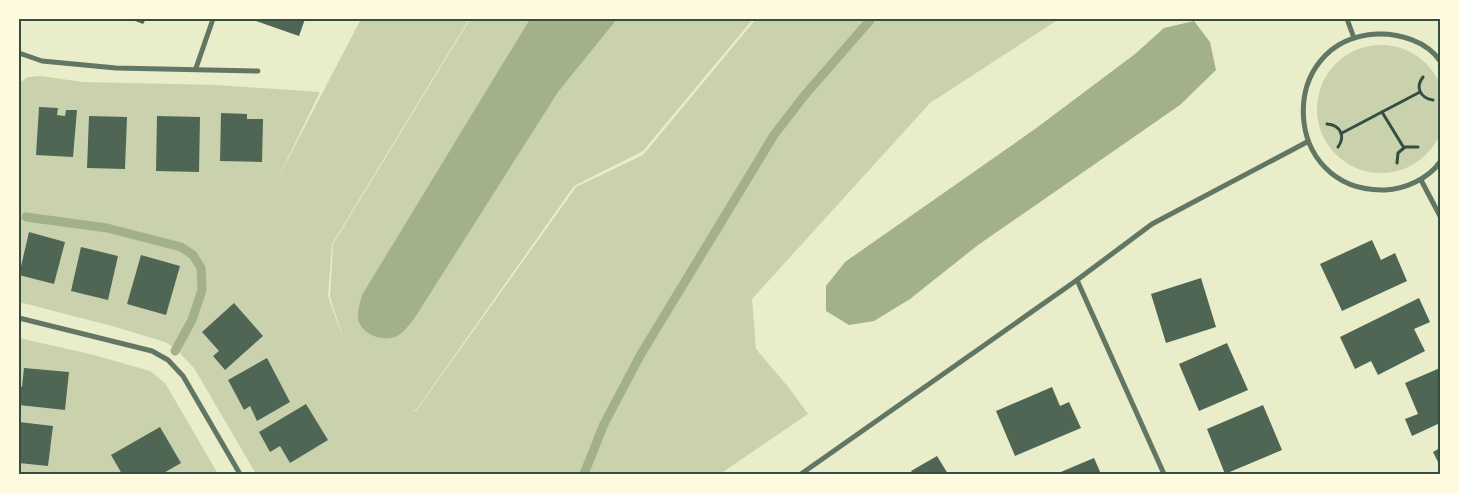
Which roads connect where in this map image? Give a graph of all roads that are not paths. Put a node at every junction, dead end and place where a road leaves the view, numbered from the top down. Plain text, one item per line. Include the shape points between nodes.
1 (213, 19) edge
2 (1347, 19) edge
3 (1354, 38) junction
4 (19, 53) edge
5 (1440, 61) edge
6 (196, 68) junction
7 (258, 71) dead end
8 (1308, 142) junction
9 (1440, 162) edge
10 (1421, 180) junction
11 (1440, 216) edge
12 (1077, 280) junction
13 (19, 318) edge
14 (240, 474) edge
15 (801, 474) edge
16 (1164, 474) edge

1 - 6 street
2 - 3 street
3 - 5 street via 1390,33 1416,41
3 - 8 street via 1338,45 1318,64 1306,88 1302,115
4 - 6 street via 42,61 116,68
6 - 7 street
8 - 10 street via 1322,164 1343,182 1368,190 1396,190
8 - 12 street via 1152,224
9 - 10 street
10 - 11 street
12 - 15 street
12 - 16 street
13 - 14 street via 152,351 168,360 183,376

